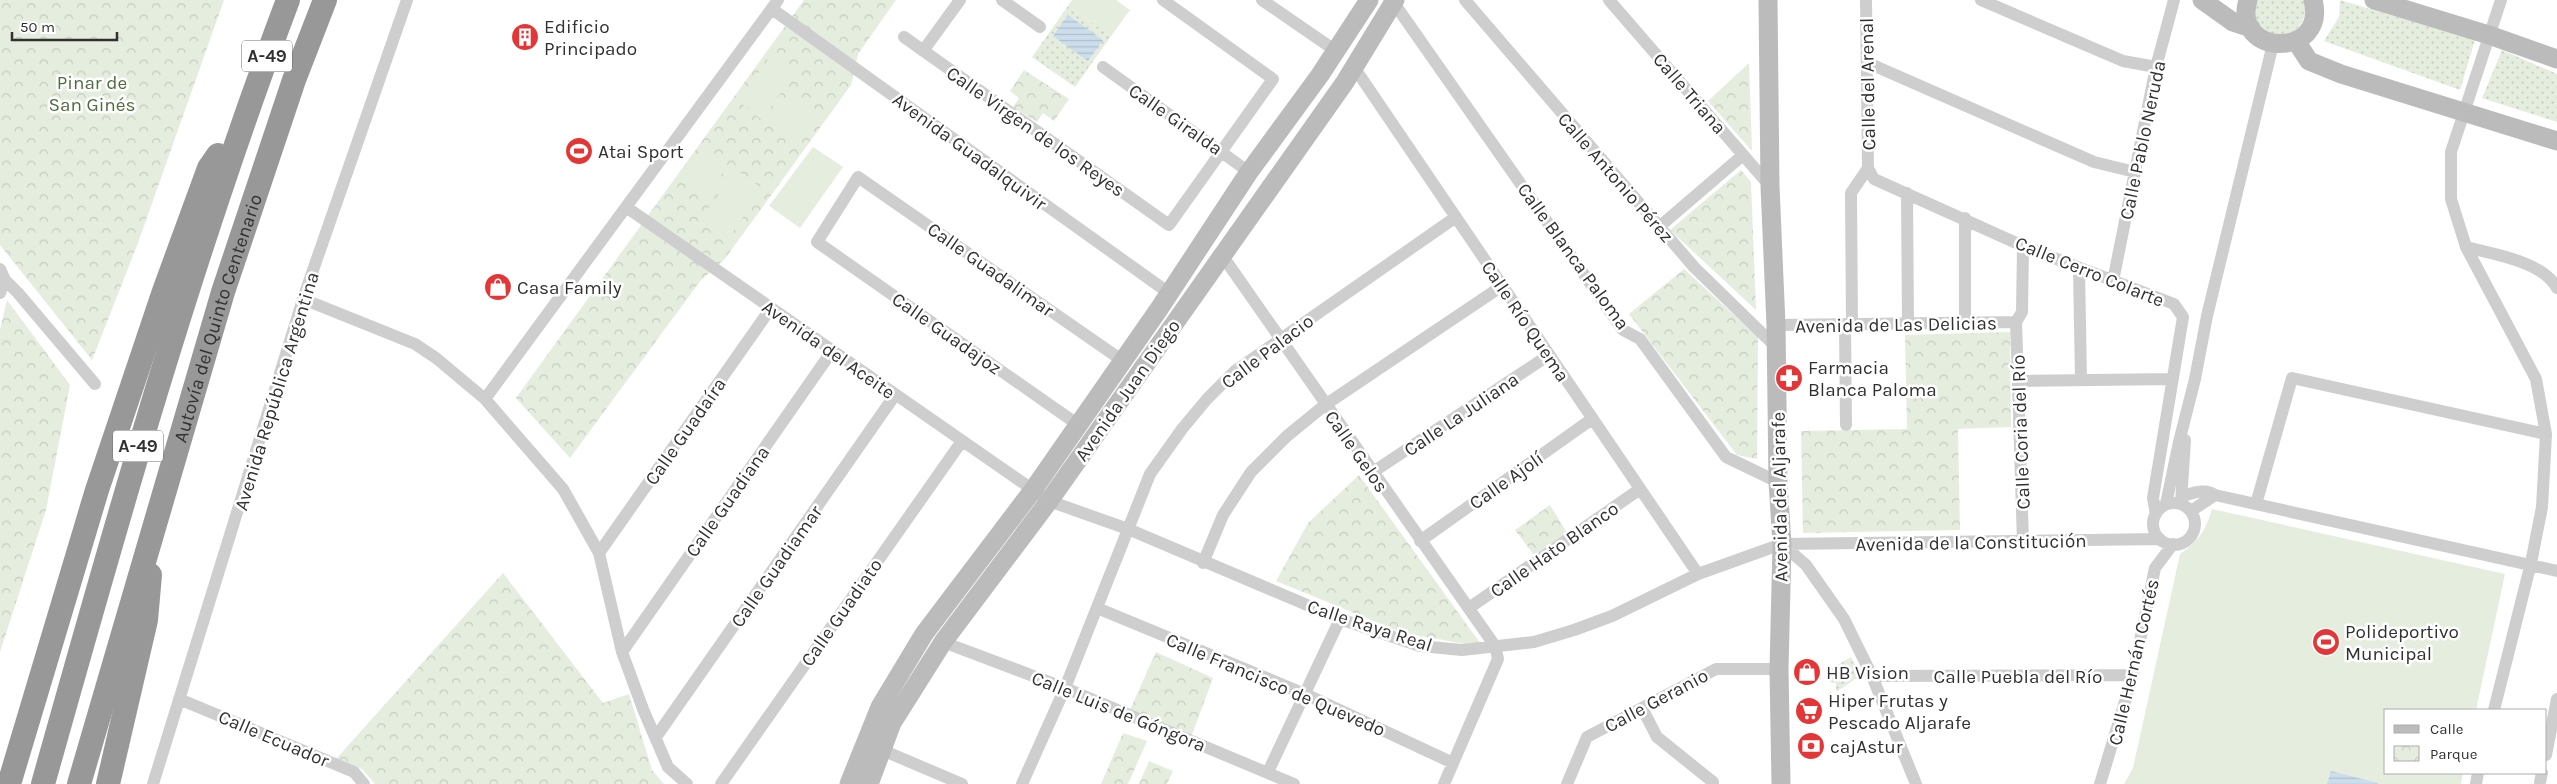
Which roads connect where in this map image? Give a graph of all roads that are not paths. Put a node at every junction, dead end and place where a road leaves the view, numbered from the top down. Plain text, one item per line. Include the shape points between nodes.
1 (288, 0) edge
2 (325, 0) edge
3 (407, 0) edge
4 (960, 0) edge
5 (1002, 0) edge
6 (1162, 0) edge
7 (1262, 0) edge
8 (1370, 0) edge
9 (1465, 0) edge
10 (1610, 0) edge
11 (1768, 0) edge
12 (1866, 0) edge
13 (1981, 0) edge
14 (2174, 0) edge
15 (2202, 0) edge
16 (2248, 0) edge
17 (2313, 0) edge
18 (2374, 0) edge
19 (2501, 0) edge
20 (1395, 2) edge
21 (775, 5) edge
22 (1040, 27) dead end
23 (2251, 28) junction
24 (2489, 35) junction
25 (904, 37) dead end
26 (2296, 41) junction
27 (2273, 44) junction
28 (923, 51) junction
29 (1336, 51) junction
30 (2557, 59) edge
31 (1868, 63) junction
32 (1103, 67) dead end
33 (1354, 67) junction
34 (2156, 67) junction
35 (246, 111) junction
36 (2463, 113) junction
37 (2557, 141) edge
38 (1221, 152) junction
39 (1743, 156) junction
40 (1868, 168) junction
41 (1249, 172) junction
42 (2135, 172) junction
43 (1770, 186) junction
44 (1907, 193) junction
45 (626, 207) junction
46 (1456, 217) junction
47 (1965, 218) junction
48 (1659, 227) junction
49 (817, 242) joint
50 (2023, 246) junction
51 (2466, 247) junction
52 (1222, 255) junction
53 (2079, 269) junction
54 (2, 275) edge
55 (2112, 281) junction
56 (1502, 286) junction
57 (2557, 288) edge
58 (0, 293) edge
59 (1169, 293) junction
60 (303, 299) junction
61 (771, 308) junction
62 (2016, 322) junction
63 (1965, 323) junction
64 (1849, 324) junction
65 (1908, 324) junction
66 (1776, 325) junction
67 (1281, 339) junction
68 (1776, 347) junction
69 (832, 351) junction
70 (1549, 355) junction
71 (1123, 361) junction
72 (2173, 379) junction
73 (2018, 380) junction
74 (2081, 380) junction
75 (96, 384) dead end
76 (895, 395) junction
77 (485, 399) junction
78 (1325, 405) junction
79 (1592, 419) junction
80 (1077, 424) junction
81 (1846, 425) dead end
82 (2183, 433) junction
83 (2546, 434) junction
84 (962, 441) junction
85 (1373, 472) junction
86 (1778, 482) junction
87 (1640, 489) junction
88 (1033, 490) junction
89 (1050, 501) junction
90 (2185, 503) junction
91 (2166, 504) junction
92 (2256, 504) junction
93 (2156, 514) junction
94 (154, 528) junction
95 (1128, 529) junction
96 (2160, 538) junction
97 (1420, 541) junction
98 (2023, 542) junction
99 (1782, 544) junction
100 (2173, 544) junction
101 (600, 553) junction
102 (1203, 563) junction
103 (2531, 563) junction
104 (2557, 571) edge
105 (1698, 574) junction
106 (1097, 608) junction
107 (1469, 608) junction
108 (1340, 619) junction
109 (943, 642) junction
110 (1494, 646) junction
111 (622, 652) junction
112 (1778, 669) junction
113 (2133, 675) junction
114 (1872, 676) junction
115 (1065, 688) junction
116 (1306, 694) junction
117 (179, 699) junction
118 (2557, 699) edge
119 (1642, 708) junction
120 (2494, 709) edge
121 (656, 737) junction
122 (882, 750) junction
123 (2547, 750) edge
124 (1453, 763) junction
125 (1268, 772) junction
126 (1713, 782) dead end
127 (10, 784) edge
128 (43, 784) edge
129 (79, 784) edge
130 (108, 784) edge
131 (153, 784) edge
132 (364, 784) edge
133 (687, 784) edge
134 (721, 784) edge
135 (849, 784) edge
136 (868, 784) edge
137 (962, 784) edge
138 (1022, 784) edge
139 (1294, 784) edge
140 (1444, 784) edge
141 (1567, 784) edge
142 (1781, 784) edge
143 (1916, 784) edge
144 (2100, 784) edge

1 - 35 highway, Autovía del Quinto Centenario / A-49
2 - 94 highway, Autovía del Quinto Centenario / A-49 via 294,80 223,292
3 - 60 street, Avenida República Argentina
4 - 28 street
5 - 22 street
6 - 38 street via 1273,79
7 - 29 street
8 - 29 street, Avenida Juan Diego
9 - 48 street, Calle Antonio Pérez
10 - 39 street, Calle Triana
11 - 43 street, Avenida del Aljarafe
12 - 31 street, Calle del Arenal
13 - 34 street via 2124,61
14 - 34 street, Calle Pablo Neruda
15 - 23 street via 2233,22
16 - 23 street via 2246,18
17 - 26 street via 2312,24
18 - 24 street
19 - 24 street
20 - 33 street, Avenida Juan Diego
20 - 86 street, Calle Blanca Paloma via 1623,330 1640,339 1726,457
21 - 45 street
21 - 59 street, Avenida Guadalquivir
23 - 27 street via 2256,36
24 - 30 street
24 - 36 street
25 - 28 street, Calle Virgen de los Reyes
26 - 27 street via 2285,45
26 - 36 street via 2309,61
27 - 82 street via 2207,316
28 - 38 street, Calle Virgen de los Reyes via 1169,226
29 - 41 street, Avenida Juan Diego
31 - 40 street, Calle del Arenal
31 - 42 street via 2094,162
32 - 38 street, Calle Giralda
33 - 46 street, Calle Río Quema
33 - 52 street, Avenida Juan Diego
34 - 42 street, Calle Pablo Neruda
35 - 127 highway via 209,168 164,291 97,490
35 - 128 highway, Autovía del Quinto Centenario / A-49 via 136,452
36 - 37 street
36 - 51 street via 2451,152 2451,199
38 - 41 street, Calle Giralda
39 - 43 street, Calle Triana
39 - 48 street
40 - 44 street, Calle Cerro Colarte via 1874,179
40 - 64 street via 1852,193
41 - 59 street, Avenida Juan Diego
42 - 55 street, Calle Pablo Neruda
43 - 66 street, Avenida del Aljarafe
44 - 47 street, Calle Cerro Colarte
44 - 65 street
45 - 61 street, Avenida del Aceite
45 - 77 street
46 - 56 street, Calle Río Quema
46 - 67 street, Calle Palacio
47 - 50 street, Calle Cerro Colarte
47 - 63 street
48 - 68 street, Calle Antonio Pérez via 1694,267
49 - 71 street, Calle Guadalimar via 858,177
49 - 80 street, Calle Guadajoz
50 - 53 street, Calle Cerro Colarte
50 - 62 street, Calle Coria del Río via 2022,312
51 - 57 street via 2528,264 2553,281
51 - 83 street via 2536,379
52 - 67 street, Calle Gelos
52 - 89 street, Avenida Juan Diego
53 - 55 street, Calle Cerro Colarte
53 - 74 street
54 - 58 street
54 - 75 street
55 - 72 street, Calle Cerro Colarte via 2174,304 2183,317
56 - 70 street, Calle Río Quema
56 - 78 street
59 - 71 street, Avenida Juan Diego
60 - 77 street via 415,344
60 - 117 street, Avenida República Argentina
61 - 69 street, Avenida del Aceite
61 - 101 street, Calle Guadaíra
62 - 63 street, Avenida de Las Delicias
62 - 73 street, Calle Coria del Río
63 - 65 street, Avenida de Las Delicias
64 - 65 street, Avenida de Las Delicias
64 - 66 street, Avenida de Las Delicias
64 - 81 street
66 - 68 street, Avenida del Aljarafe
67 - 78 street, Calle Gelos
67 - 95 street, Calle Palacio via 1235,371 1182,429 1150,474
68 - 86 street, Avenida del Aljarafe
69 - 76 street, Avenida del Aceite
69 - 111 street, Calle Guadiana
70 - 79 street, Calle Río Quema
70 - 85 street, Calle La Juliana
71 - 80 street, Avenida Juan Diego
72 - 74 street
72 - 93 street, Calle Cerro Colarte via 2153,498
73 - 74 street
73 - 98 street, Calle Coria del Río
76 - 84 street, Avenida del Aceite
76 - 121 street, Calle Guadiamar
77 - 101 street via 563,489
78 - 85 street, Calle Gelos
78 - 102 street via 1286,436 1250,472 1223,515
79 - 87 street, Calle Río Quema
79 - 97 street, Calle Ajolí
80 - 88 street, Avenida Juan Diego
82 - 90 street
82 - 91 street via 2178,442
83 - 92 street via 2292,378
83 - 103 street via 2542,508
84 - 88 street, Avenida del Aceite
84 - 134 street, Calle Guadiato
85 - 97 street, Calle Gelos
86 - 99 street, Avenida del Aljarafe
87 - 105 street, Calle Río Quema
87 - 107 street, Calle Hato Blanco
88 - 89 street, Avenida del Aceite
88 - 135 street, Avenida Juan Diego via 924,634 880,707
89 - 95 street, Calle Raya Real
89 - 109 street, Avenida Juan Diego
90 - 91 street
90 - 92 street via 2215,495
90 - 100 street via 2195,520 2193,534 2180,544
91 - 93 street
92 - 103 street
93 - 96 street via 2154,529
94 - 129 highway, Autovía del Quinto Centenario / A-49
94 - 130 highway via 146,620
95 - 102 street, Calle Raya Real
95 - 106 street, Calle Palacio
96 - 98 street, Avenida de la Constitución
96 - 100 street
97 - 107 street, Calle Gelos
98 - 99 street, Avenida de la Constitución
99 - 105 street, Calle Raya Real
99 - 112 street, Avenida del Aljarafe
99 - 114 street via 1806,565 1844,619
100 - 113 street, Calle Hernán Cortés via 2155,568
101 - 111 street
102 - 108 street, Calle Raya Real
103 - 104 street
103 - 120 street
105 - 110 street, Calle Raya Real via 1612,616 1574,630 1534,642
106 - 115 street, Calle Palacio
106 - 116 street, Calle Francisco de Quevedo
107 - 110 street, Calle Gelos
108 - 110 street, Calle Raya Real via 1420,646 1462,650
108 - 116 street
109 - 115 street, Calle Luis de Góngora
109 - 122 street, Avenida Juan Diego via 892,723
110 - 124 street via 1498,659
111 - 121 street
112 - 119 street, Calle Geranio via 1716,669
112 - 142 street, Avenida del Aljarafe
113 - 114 street, Calle Puebla del Río
113 - 144 street, Calle Hernán Cortés
114 - 143 street
115 - 125 street, Calle Luis de Góngora
115 - 138 street, Calle Palacio
116 - 124 street, Calle Francisco de Quevedo
116 - 125 street
117 - 131 street, Avenida República Argentina
117 - 132 street, Calle Ecuador via 354,772
118 - 123 street
119 - 126 street via 1657,737
119 - 141 street, Calle Geranio via 1588,737
121 - 133 street via 668,767
122 - 136 street, Avenida Juan Diego
122 - 137 street
124 - 140 street
125 - 139 street, Calle Luis de Góngora

